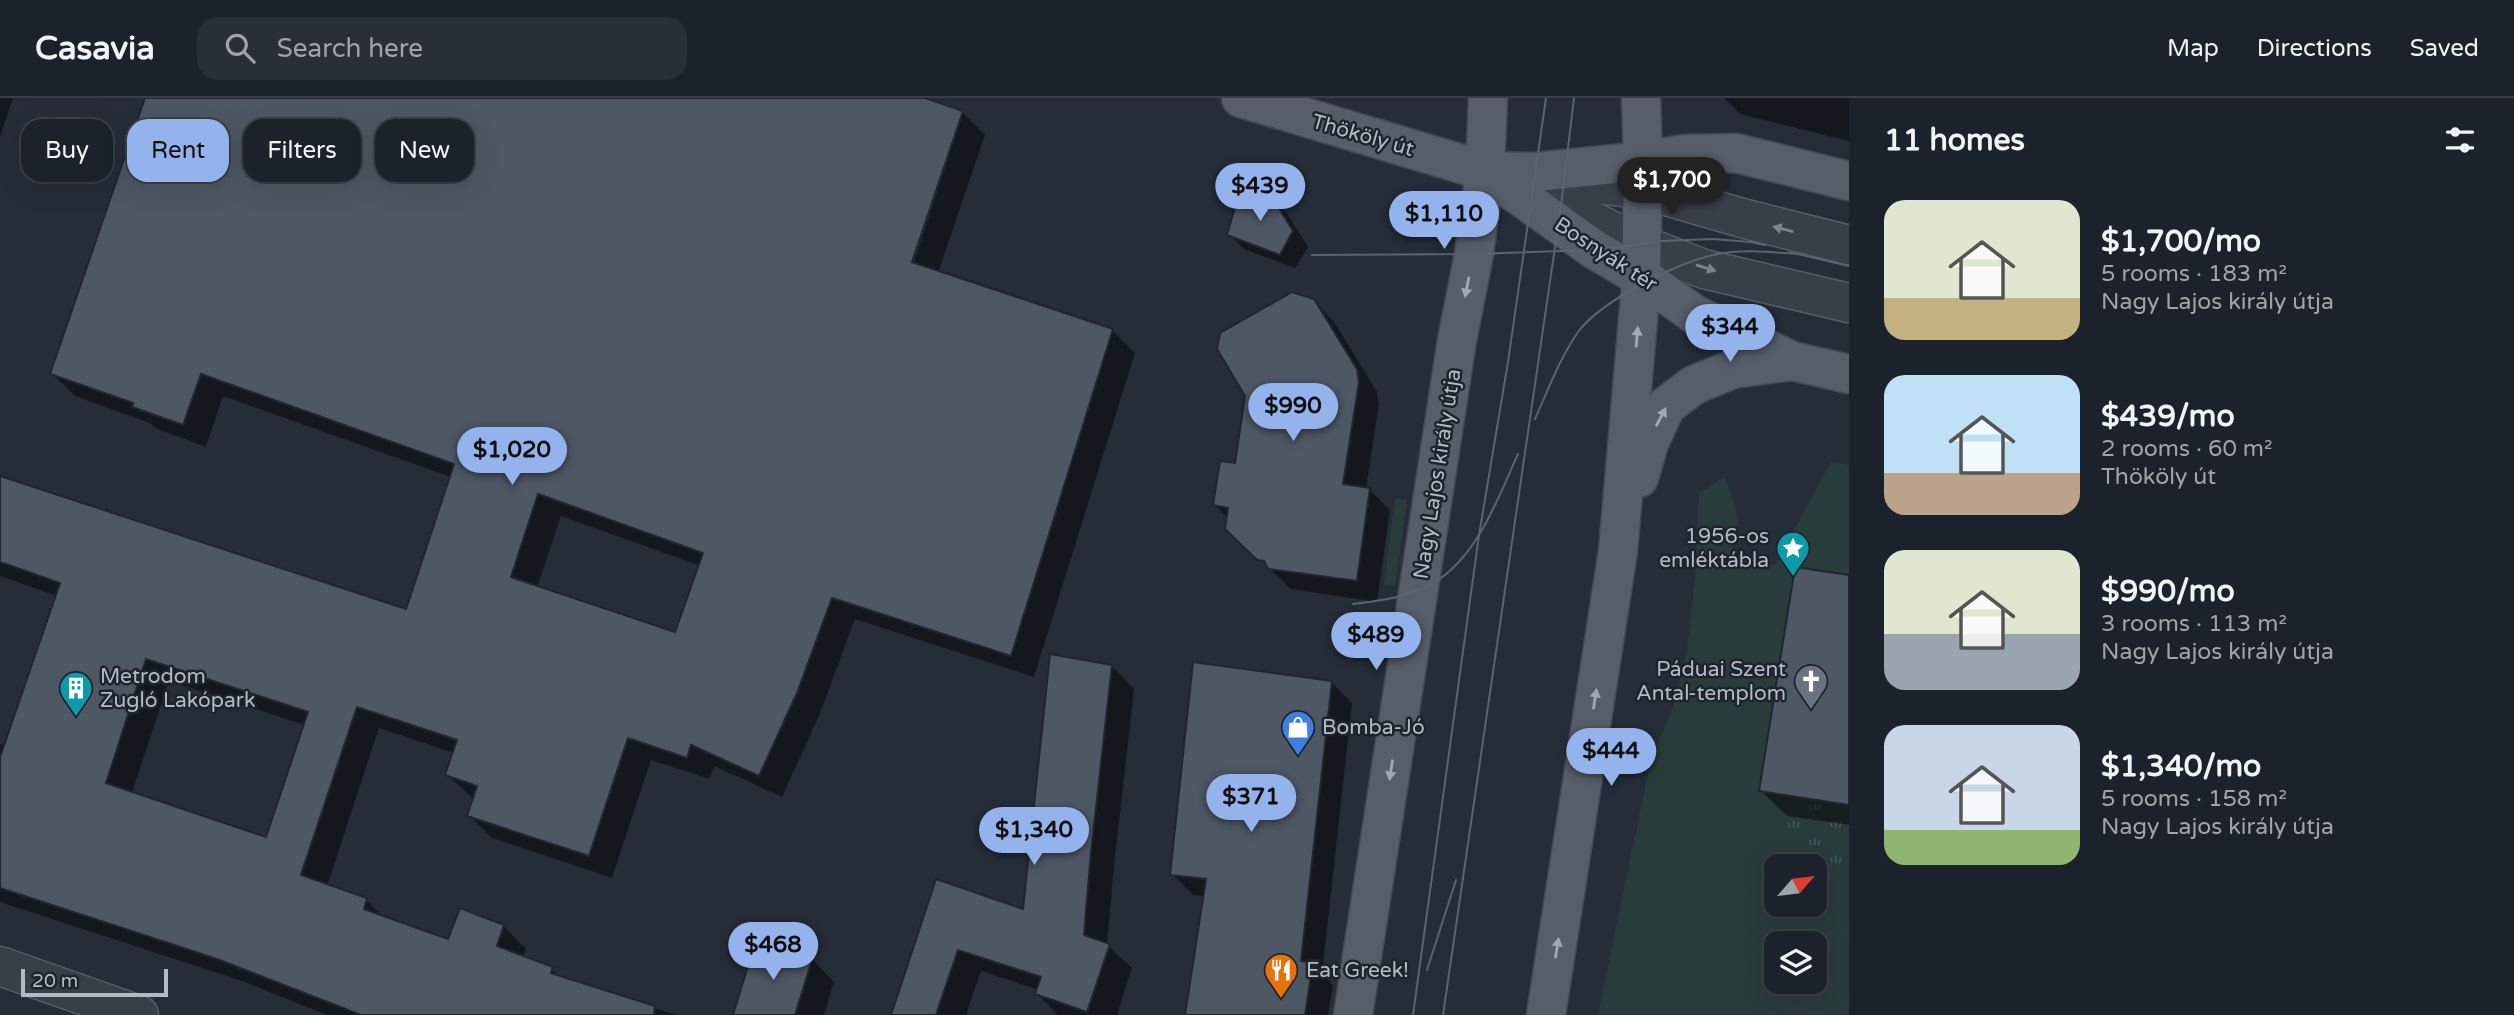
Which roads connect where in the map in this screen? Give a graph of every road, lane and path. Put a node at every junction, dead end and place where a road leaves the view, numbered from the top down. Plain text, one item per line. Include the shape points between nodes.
1 (1488, 98) edge
2 (1642, 98) edge
3 (1272, 102) edge
4 (1485, 171) junction
5 (1643, 175) junction
6 (1849, 181) edge
7 (1849, 246) edge
8 (1641, 260) junction
9 (1849, 303) edge
10 (1792, 361) junction
11 (1849, 374) edge
12 (1618, 551) junction
13 (0, 966) edge
14 (139, 1015) edge
15 (1353, 1015) edge
16 (1546, 1015) edge

1 - 4 main road, Nagy Lajos király útja
2 - 5 main road
3 - 4 main road, Thököly út
4 - 5 main road
4 - 8 main road, Bosnyák tér via 1595,250
4 -> 15 main road, Nagy Lajos király útja
5 - 6 main road via 1684,154 1737,153
7 -> 5 street via 1732,216
5 - 8 main road
8 -> 9 street, Bosnyák tér via 1704,269
8 - 10 main road, Bosnyák tér via 1694,314
12 -> 8 main road
10 - 11 main road, Bosnyák tér
12 -> 10 main road via 1649,443 1666,406 1694,385 1732,369
16 -> 12 main road
13 - 14 street

